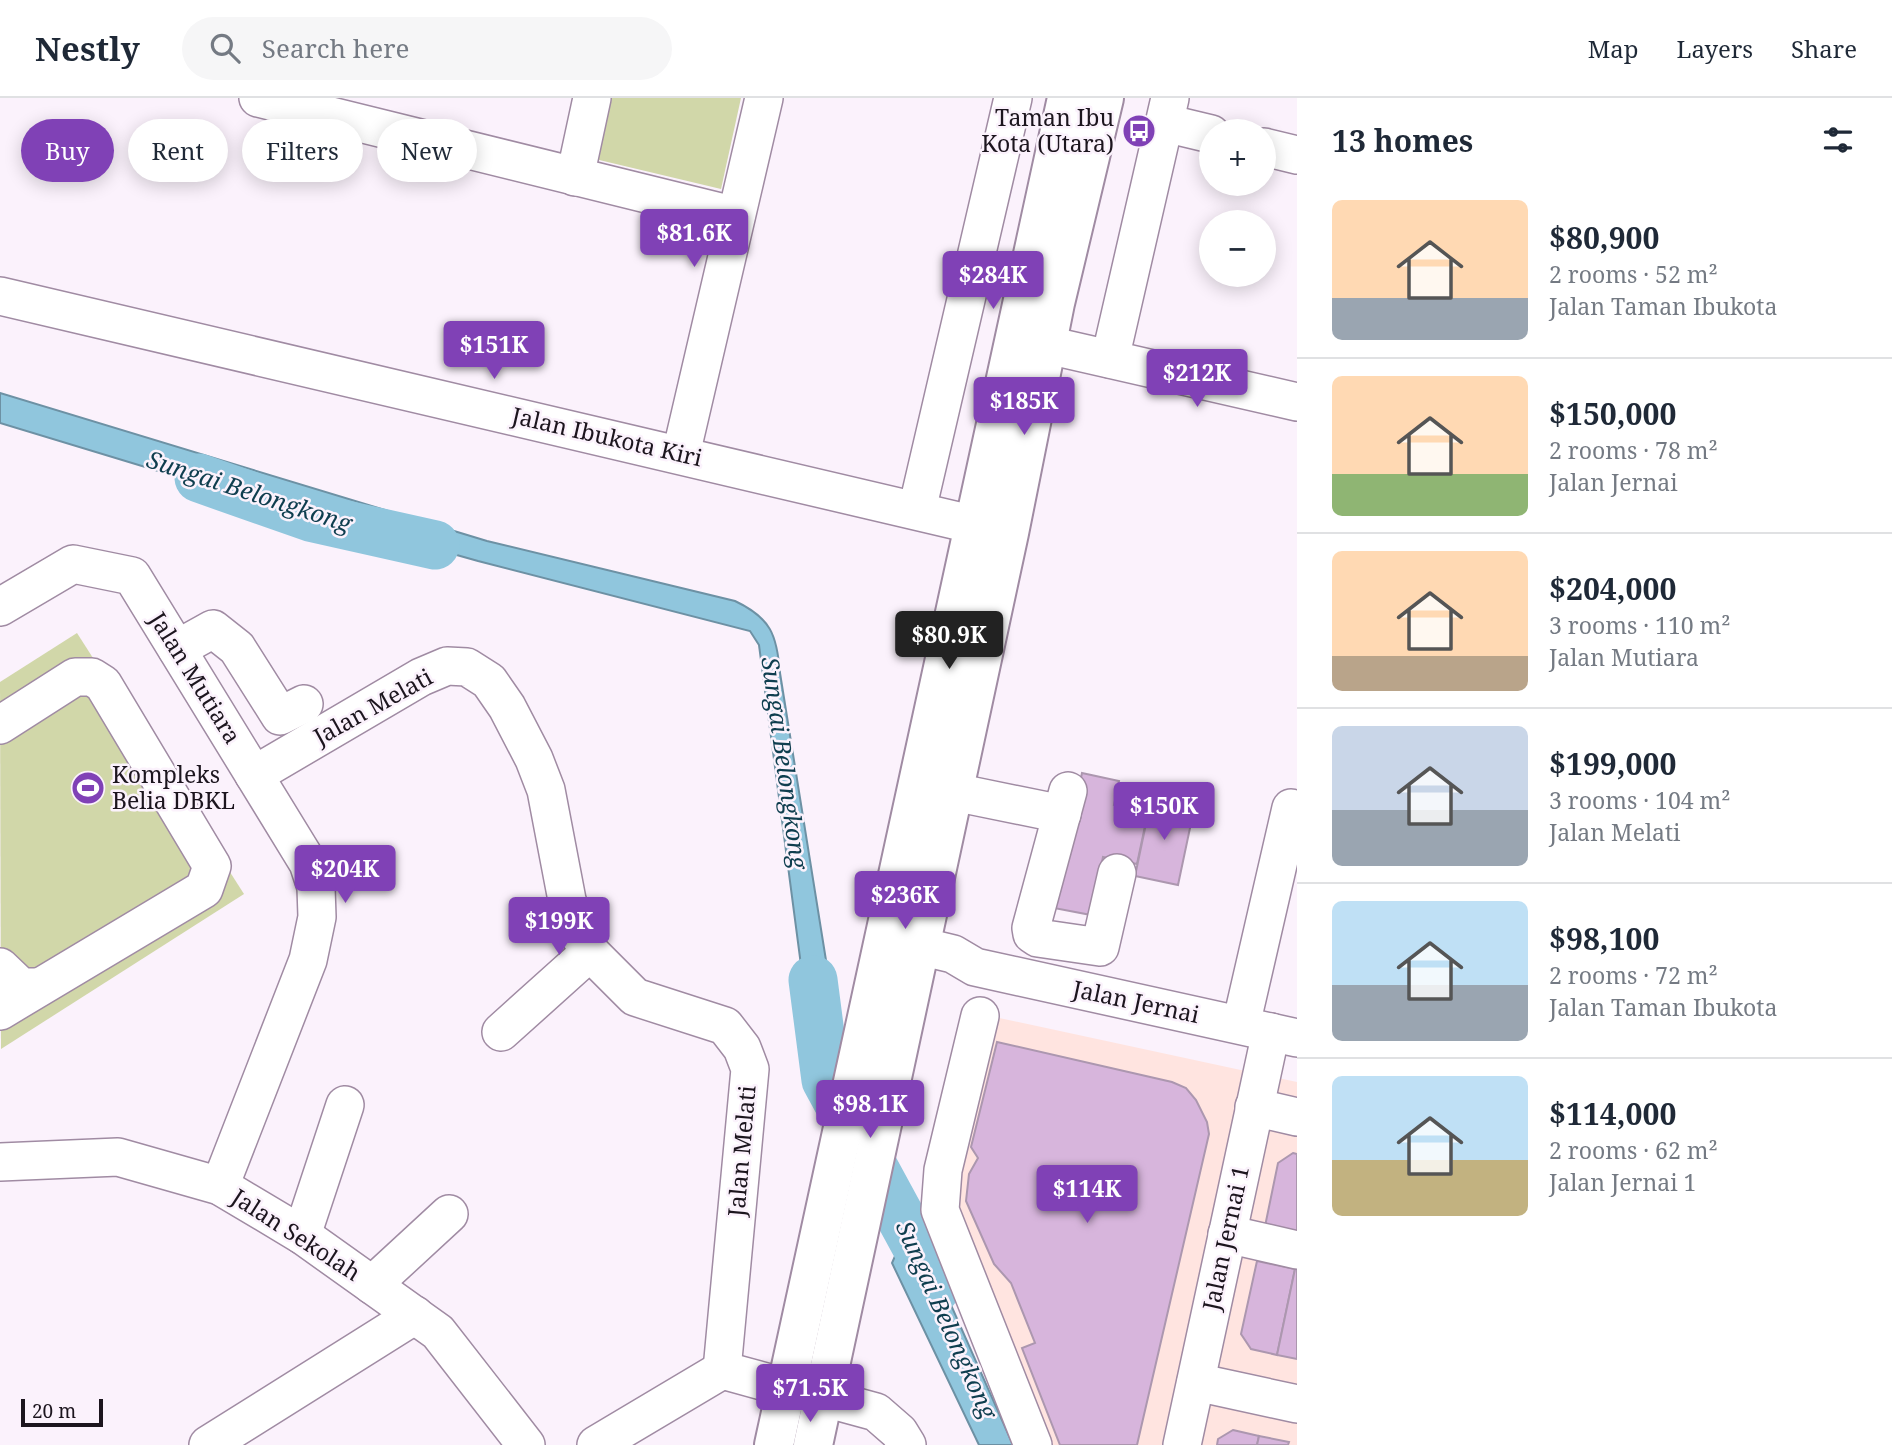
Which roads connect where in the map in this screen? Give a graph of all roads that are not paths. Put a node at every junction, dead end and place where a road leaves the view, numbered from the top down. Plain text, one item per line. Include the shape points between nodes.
1 (258, 98) edge
2 (592, 98) edge
3 (764, 98) edge
4 (1013, 98) edge
5 (1067, 98) edge
6 (1104, 98) edge
7 (1167, 110) edge
8 (1199, 127) edge
9 (1276, 150) edge
10 (1297, 155) edge
11 (575, 177) junction
12 (736, 216) junction
13 (0, 296) edge
14 (1031, 341) junction
15 (1110, 359) junction
16 (1297, 402) edge
17 (681, 454) junction
18 (917, 510) junction
19 (992, 529) junction
20 (0, 607) edge
21 (177, 649) junction
22 (304, 704) dead end
23 (0, 725) edge
24 (254, 775) junction
25 (954, 792) junction
26 (1291, 808) dead end
27 (1117, 873) dead end
28 (1073, 944) junction
29 (881, 946) junction
30 (590, 952) junction
31 (919, 955) junction
32 (0, 967) edge
33 (38, 987) junction
34 (1065, 987) junction
35 (0, 1011) edge
36 (980, 1016) dead end
37 (1269, 1031) edge
38 (501, 1032) dead end
39 (345, 1105) dead end
40 (1254, 1107) junction
41 (1297, 1117) edge
42 (0, 1162) edge
43 (220, 1186) junction
44 (449, 1214) dead end
45 (1227, 1234) junction
46 (302, 1235) junction
47 (1297, 1250) edge
48 (372, 1285) junction
49 (415, 1315) junction
50 (722, 1370) junction
51 (1196, 1382) junction
52 (806, 1393) junction
53 (1297, 1404) edge
54 (208, 1445) edge
55 (526, 1445) edge
56 (596, 1445) edge
57 (774, 1445) edge
58 (813, 1445) edge
59 (906, 1445) edge
60 (1033, 1445) edge
61 (1182, 1445) edge

1 - 11 street
2 - 11 street
3 - 12 street
4 - 18 street
5 - 14 main road
6 - 14 main road
7 - 8 street
7 - 15 street
9 - 10 street
11 - 12 street
12 - 17 street
13 - 17 street, Jalan Ibukota Kiri
14 - 15 street
14 - 19 main road
15 - 16 street
17 - 18 street, Jalan Ibukota Kiri
18 - 19 street, Jalan Ibukota Kiri
19 - 25 main road
19 - 29 main road
20 - 21 street, Jalan Mutiara via 73,564 132,576
21 - 22 street via 212,629 237,649 280,716
21 - 24 street, Jalan Mutiara
23 - 33 street via 75,677 92,677 103,684 212,866 204,889
24 - 30 street, Jalan Melati via 421,677 447,666 467,667 489,681 534,759 546,790 567,900 577,932
24 - 43 street, Jalan Mutiara via 308,863 316,887 317,917 308,960
25 - 28 street via 1065,803 1031,928 1038,938
25 - 31 main road
26 - 37 street, Jalan Jernai 1
27 - 28 street via 1100,947
28 - 34 street
29 - 31 street, Jalan Jernai
29 - 52 main road via 822,1224
30 - 38 street
30 - 50 street, Jalan Melati via 635,997 725,1026 742,1048 750,1069
31 - 34 street, Jalan Jernai via 953,954 975,967
31 - 52 main road via 857,1250
32 - 33 street via 21,987
33 - 35 street
34 - 37 street, Jalan Jernai
36 - 60 street via 943,1170 940,1210
37 - 40 street, Jalan Jernai 1
39 - 46 street
40 - 41 street
40 - 45 street, Jalan Jernai 1
42 - 43 street, Jalan Sekolah via 118,1157
43 - 46 street, Jalan Sekolah
44 - 48 street
45 - 47 street
45 - 51 street, Jalan Jernai 1
46 - 48 street, Jalan Sekolah
48 - 49 street, Jalan Sekolah
49 - 54 street
49 - 55 street, Jalan Sekolah via 458,1355
50 - 52 street
50 - 56 street
51 - 53 street
51 - 61 street, Jalan Jernai 1
52 - 57 main road
52 - 58 main road
52 - 59 street via 876,1412 899,1432

